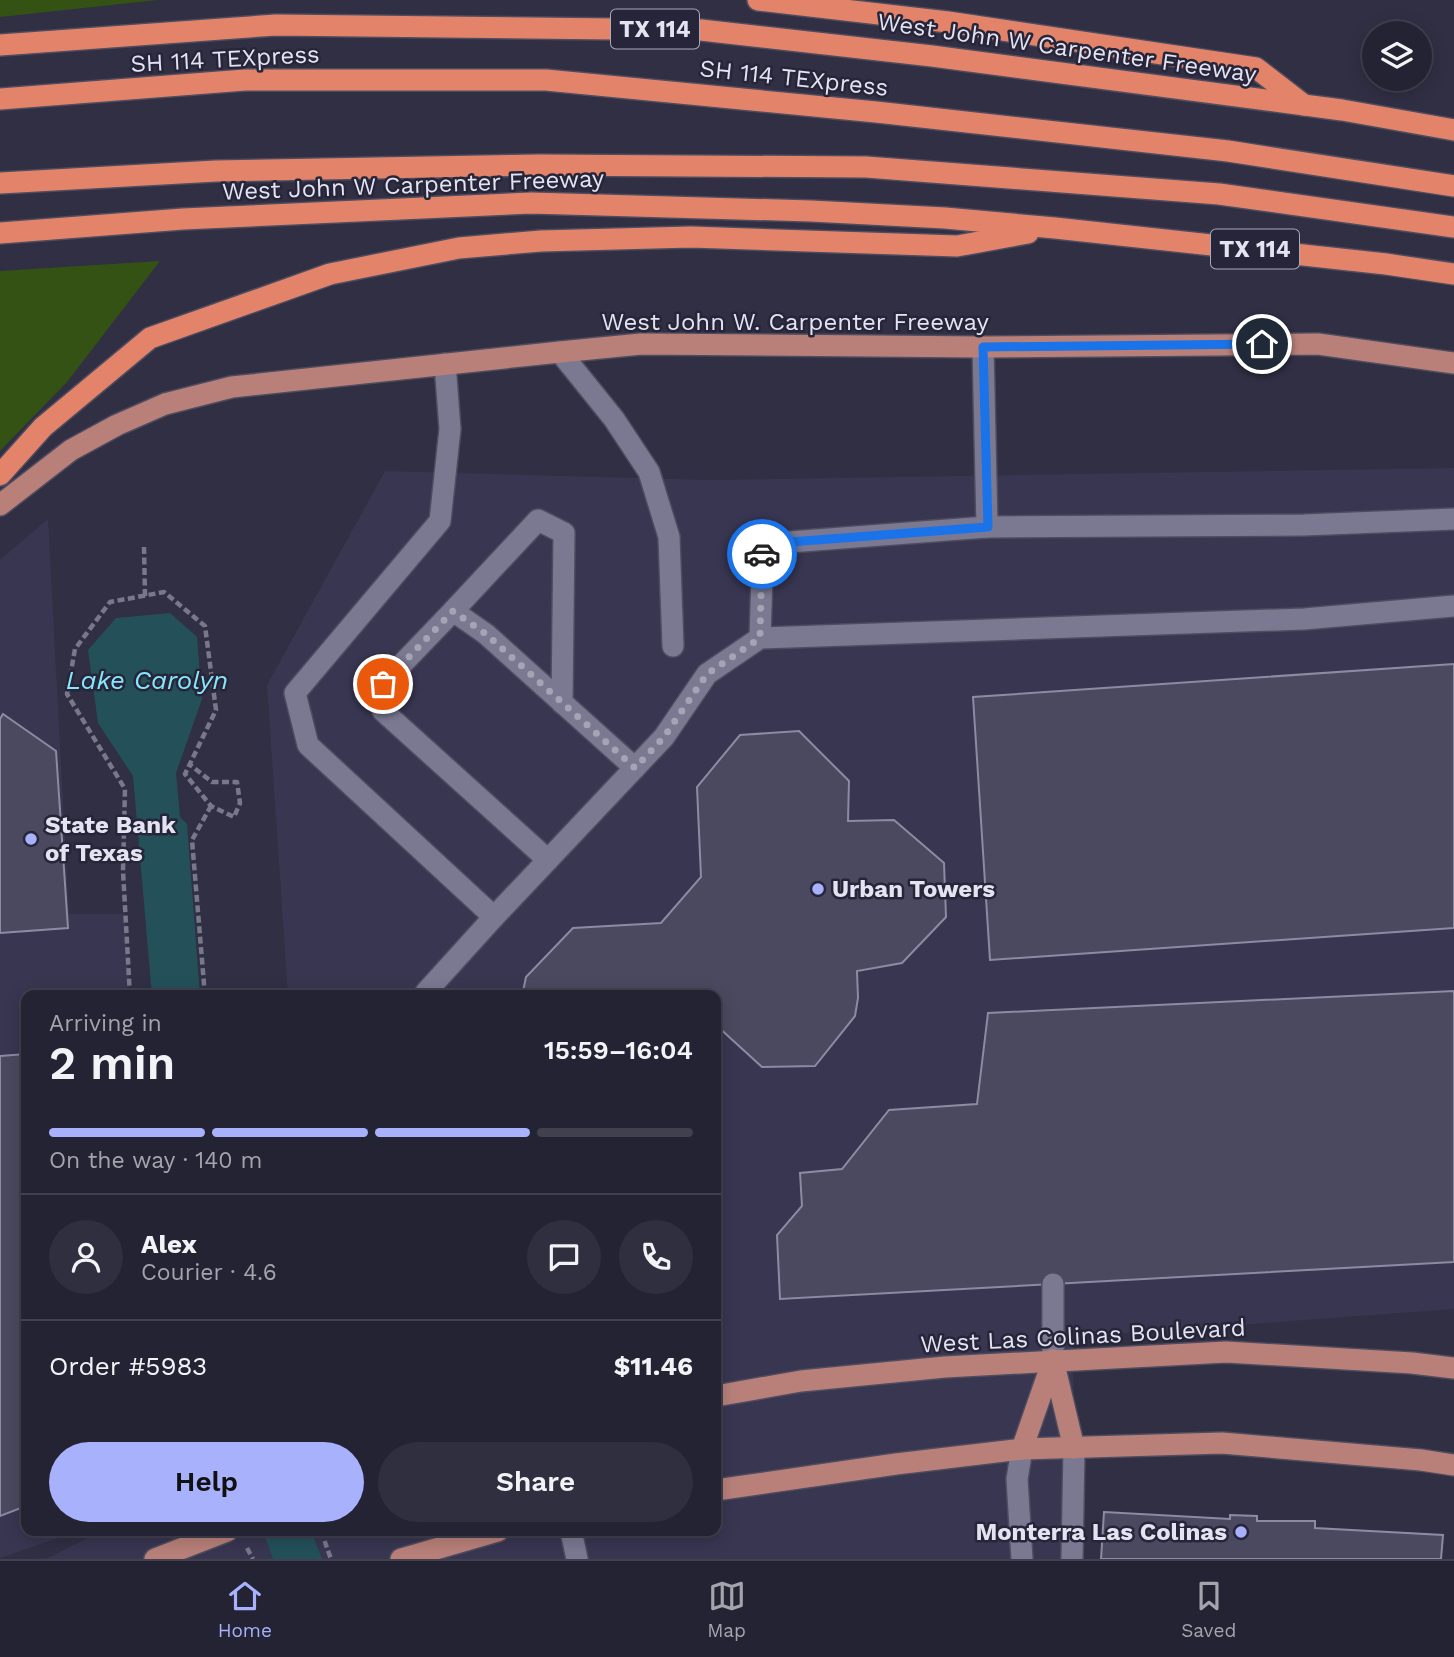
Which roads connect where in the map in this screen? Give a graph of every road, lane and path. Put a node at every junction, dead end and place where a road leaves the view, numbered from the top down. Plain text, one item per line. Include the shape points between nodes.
1 (758, 0) edge
2 (0, 45) edge
3 (0, 99) edge
4 (1305, 107) junction
5 (1454, 130) edge
6 (0, 183) edge
7 (1454, 186) edge
8 (1454, 227) edge
9 (1055, 228) junction
10 (0, 233) edge
11 (1454, 274) edge
12 (983, 347) junction
13 (560, 352) junction
14 (1454, 363) edge
15 (445, 365) junction
16 (0, 475) edge
17 (0, 505) edge
18 (1454, 519) edge
19 (988, 527) junction
20 (144, 547) dead end
21 (145, 596) junction
22 (1454, 606) edge
23 (453, 611) junction
24 (760, 638) junction
25 (673, 646) dead end
26 (562, 703) junction
27 (189, 764) junction
28 (635, 768) junction
29 (211, 806) junction
30 (548, 860) junction
31 (494, 917) junction
32 (130, 990) edge
33 (204, 990) edge
34 (428, 990) edge
35 (1053, 1284) dead end
36 (1053, 1360) junction
37 (1454, 1368) edge
38 (721, 1395) edge
39 (1074, 1448) junction
40 (1022, 1450) junction
41 (1454, 1465) edge
42 (721, 1489) edge
43 (214, 1536) edge
44 (323, 1536) edge
45 (481, 1536) edge
46 (572, 1536) edge
47 (155, 1559) edge
48 (331, 1559) edge
49 (401, 1559) edge
50 (577, 1559) edge
51 (1022, 1559) edge
52 (1072, 1559) edge

1 - 4 highway via 1256,68
2 - 4 highway, West John W Carpenter Freeway / TX 114 via 276,25 701,30
3 - 7 highway, SH 114 TEXpress via 245,80 546,80 1215,149
4 - 5 highway, West John W Carpenter Freeway / TX 114
6 - 8 highway via 216,171 539,165 866,167 1219,194
9 - 10 highway, West John W Carpenter Freeway / TX 114 via 811,211 531,203 183,219
9 - 11 highway, West John W Carpenter Freeway / TX 114
9 - 16 highway via 957,246 691,237 541,241 459,248 330,274 150,338 43,427
12 - 13 main road, West John W. Carpenter Freeway via 641,344
12 - 14 main road, West John W. Carpenter Freeway via 1318,344
12 - 19 lane
13 - 15 main road, West John W. Carpenter Freeway
13 - 25 lane via 649,472 669,537
15 - 17 main road, West John W. Carpenter Freeway via 232,387 165,404 71,450
15 - 31 lane via 450,429 440,521 295,693 308,745
18 - 19 lane
19 - 24 lane via 763,544
20 - 21 path
21 - 27 path via 164,592 205,626 216,710
21 - 32 path via 110,602 75,649 67,694 125,789 123,871
22 - 24 lane via 1304,619
23 - 26 lane via 486,634
23 - 26 lane via 538,520 564,533
23 - 30 lane via 383,684 383,711
24 - 28 lane via 707,674 664,737
26 - 28 lane
27 - 29 path via 185,774
27 - 29 path via 212,782 237,782 240,803 234,817
28 - 30 lane
29 - 33 path via 192,840
30 - 31 lane
31 - 34 lane
35 - 36 lane
36 - 37 main road, West Las Colinas Boulevard via 1226,1352
36 - 38 main road, West Las Colinas Boulevard via 801,1381
36 - 39 main road
36 - 40 main road
39 - 40 main road
39 - 41 main road via 1222,1443
39 - 52 lane
40 - 42 main road
40 - 51 lane via 1017,1479
43 - 47 main road
44 - 48 path
45 - 49 main road
46 - 50 lane

